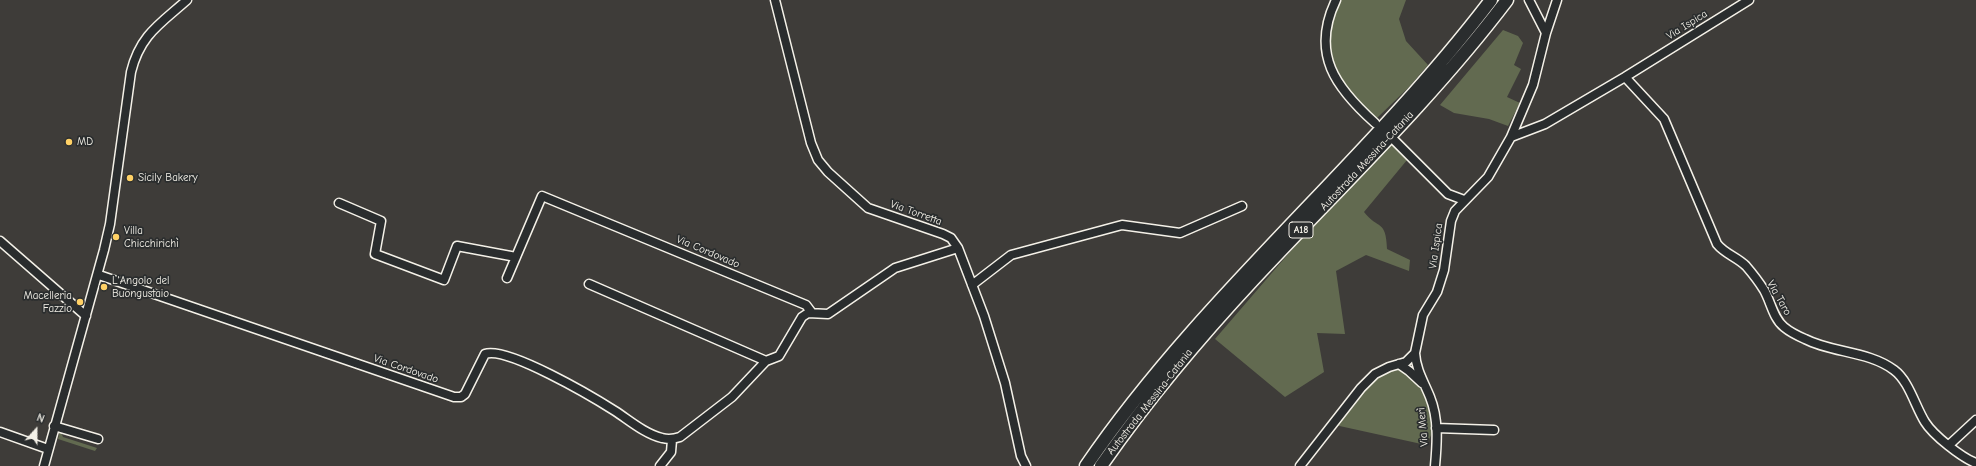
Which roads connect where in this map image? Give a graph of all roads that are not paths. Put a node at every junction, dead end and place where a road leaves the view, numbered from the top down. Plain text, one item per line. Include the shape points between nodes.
1 (187, 0) edge
2 (775, 0) edge
3 (1336, 0) edge
4 (1491, 0) edge
5 (1507, 0) edge
6 (1529, 0) edge
7 (1556, 0) edge
8 (1749, 0) edge
9 (1546, 33) junction
10 (1625, 78) junction
11 (1375, 124) dead end
12 (1511, 137) junction
13 (1395, 141) dead end
14 (1448, 194) junction
15 (1464, 200) junction
16 (338, 203) dead end
17 (1242, 206) dead end
18 (1455, 212) junction
19 (0, 241) edge
20 (958, 248) junction
21 (516, 257) junction
22 (99, 275) junction
23 (507, 278) dead end
24 (589, 284) dead end
25 (972, 285) junction
26 (812, 314) junction
27 (86, 316) junction
28 (1415, 353) junction
29 (766, 361) junction
30 (1403, 363) junction
31 (1419, 373) junction
32 (1425, 387) junction
33 (1976, 420) edge
34 (54, 426) junction
35 (1436, 428) junction
36 (1494, 430) dead end
37 (0, 432) edge
38 (98, 439) dead end
39 (672, 440) junction
40 (1949, 445) junction
41 (48, 449) junction
42 (1976, 463) edge
43 (44, 466) edge
44 (660, 466) edge
45 (1025, 466) edge
46 (1086, 466) edge
47 (1100, 466) edge
48 (1300, 466) edge
49 (1436, 466) edge

1 - 22 street via 152,30 135,57 110,224
2 - 20 street, Via Torretta via 811,143 818,160 868,208 943,234
3 - 11 street via 1326,38 1330,69 1343,91
4 - 46 highway, Autostrada Messina-Catania / A18 via 1420,86 1192,330
5 - 47 highway, Autostrada Messina-Catania / A18 via 1456,65 1200,338
6 - 9 street
7 - 9 street, Via Ispica
8 - 10 street, Via Ispica
9 - 12 street, Via Ispica via 1533,85
10 - 12 street, Via Ispica via 1545,124
10 - 40 street, Via Taro via 1664,119 1717,244 1722,251 1745,266 1754,276 1784,327 1806,340 1832,349 1859,354 1893,369 1905,384 1926,423
12 - 15 street, Via Ispica via 1488,176
13 - 14 street
14 - 15 street
14 - 18 street
15 - 18 street, Via Ispica
16 - 21 street via 381,221 375,254 444,280 457,246
17 - 25 street via 1180,233 1122,225 1011,255
18 - 28 street, Via Ispica via 1450,221 1443,276 1423,315
19 - 27 street
20 - 25 street, Via Torretta
20 - 26 street via 895,268 828,314
21 - 23 street, Via Cordovado
21 - 26 street, Via Cordovado via 542,196 806,305
22 - 27 street
22 - 39 street, Via Cordovado via 454,397 465,394 485,354 498,352 529,364 613,409 654,435
24 - 29 street
25 - 45 street, Via Torretta via 1005,383
26 - 29 street via 808,313 802,317 779,356
27 - 34 street
28 - 30 street
28 - 31 street
29 - 39 street via 732,397 680,437
30 - 31 street
30 - 32 street
30 - 48 street via 1375,374 1361,388
31 - 32 street, Via Merì
32 - 35 street, Via Merì via 1434,410
33 - 40 street
34 - 38 street
34 - 41 street
35 - 36 street
35 - 49 street, Via Merì
37 - 41 street
39 - 44 street via 671,452
40 - 42 street, Via Taro
41 - 43 street

